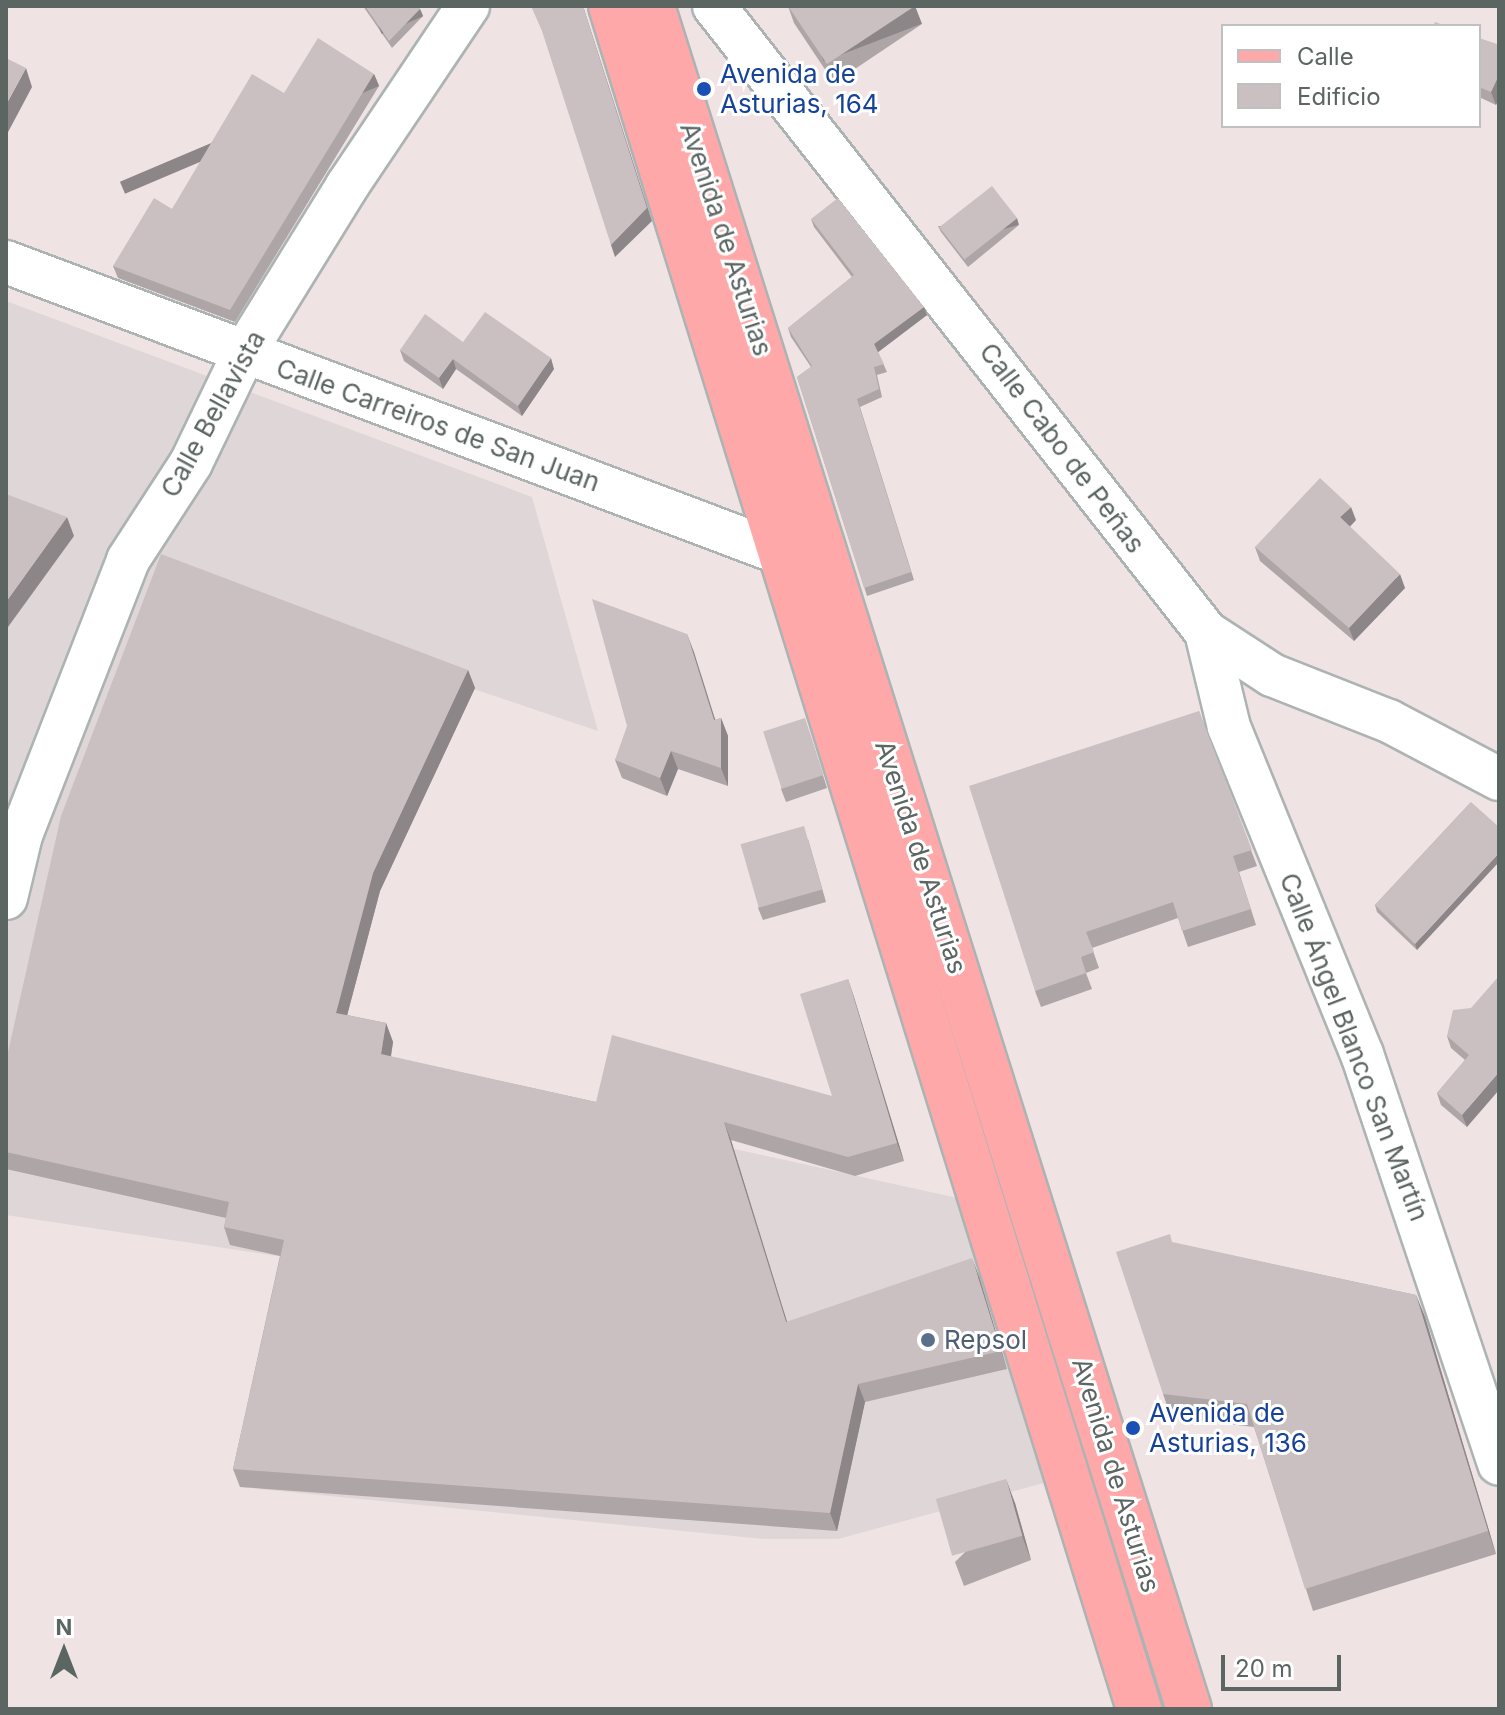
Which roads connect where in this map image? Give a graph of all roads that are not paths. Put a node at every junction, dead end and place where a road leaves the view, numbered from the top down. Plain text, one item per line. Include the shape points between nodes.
1 (468, 6) edge
2 (611, 6) edge
3 (652, 6) edge
4 (714, 6) edge
5 (6, 262) edge
6 (244, 353) junction
7 (780, 553) junction
8 (1206, 632) junction
9 (1499, 779) edge
10 (6, 898) edge
11 (1499, 1464) edge
12 (1139, 1709) edge
13 (1189, 1709) edge

1 - 6 street, Calle Bellavista
2 - 7 main road, Avenida de Asturias
3 - 13 main road, Avenida de Asturias
4 - 8 street, Calle Cabo de Peñas
5 - 6 street, Calle Carreiros de San Juan
6 - 7 street, Calle Carreiros de San Juan
6 - 10 street, Calle Bellavista via 191,463 128,560 21,835
7 - 12 main road, Avenida de Asturias
8 - 9 street, Calle Cabo de Peñas via 1272,675 1389,721
8 - 11 street, Calle Ángel Blanco San Martín via 1229,727 1362,1054

